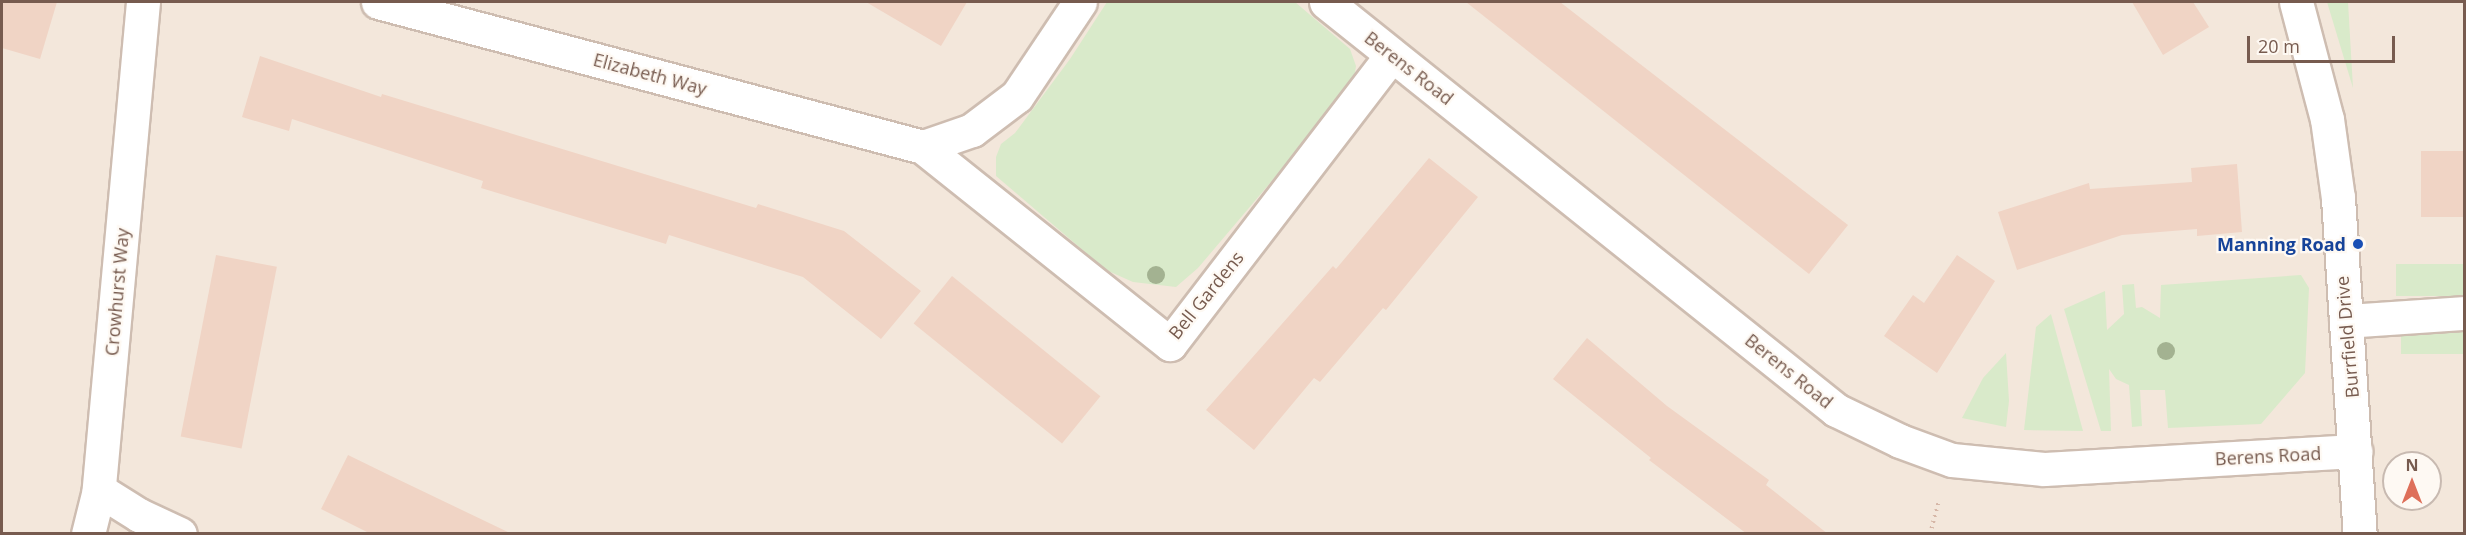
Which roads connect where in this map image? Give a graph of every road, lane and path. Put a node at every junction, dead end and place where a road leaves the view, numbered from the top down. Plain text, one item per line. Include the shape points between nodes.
1 (143, 2) edge
2 (378, 2) edge
3 (1080, 2) edge
4 (1326, 2) edge
5 (2296, 2) edge
6 (1391, 56) junction
7 (923, 147) junction
8 (2464, 313) edge
9 (2346, 321) junction
10 (2355, 450) junction
11 (99, 489) junction
12 (88, 534) edge
13 (180, 534) edge
14 (2360, 534) edge

1 - 11 street, Crowhurst Way
2 - 7 street, Elizabeth Way
3 - 7 street via 1017,96 972,130
4 - 6 street, Berens Road
5 - 9 street, Burrfield Drive via 2327,119 2338,198
6 - 7 street, Bell Gardens via 1170,344
6 - 10 street, Berens Road via 1836,410 1900,441 1952,460 2044,469
8 - 9 street
9 - 10 street, Burrfield Drive
10 - 14 street, Burrfield Drive
11 - 12 street, Crowhurst Way
11 - 13 street via 139,515

